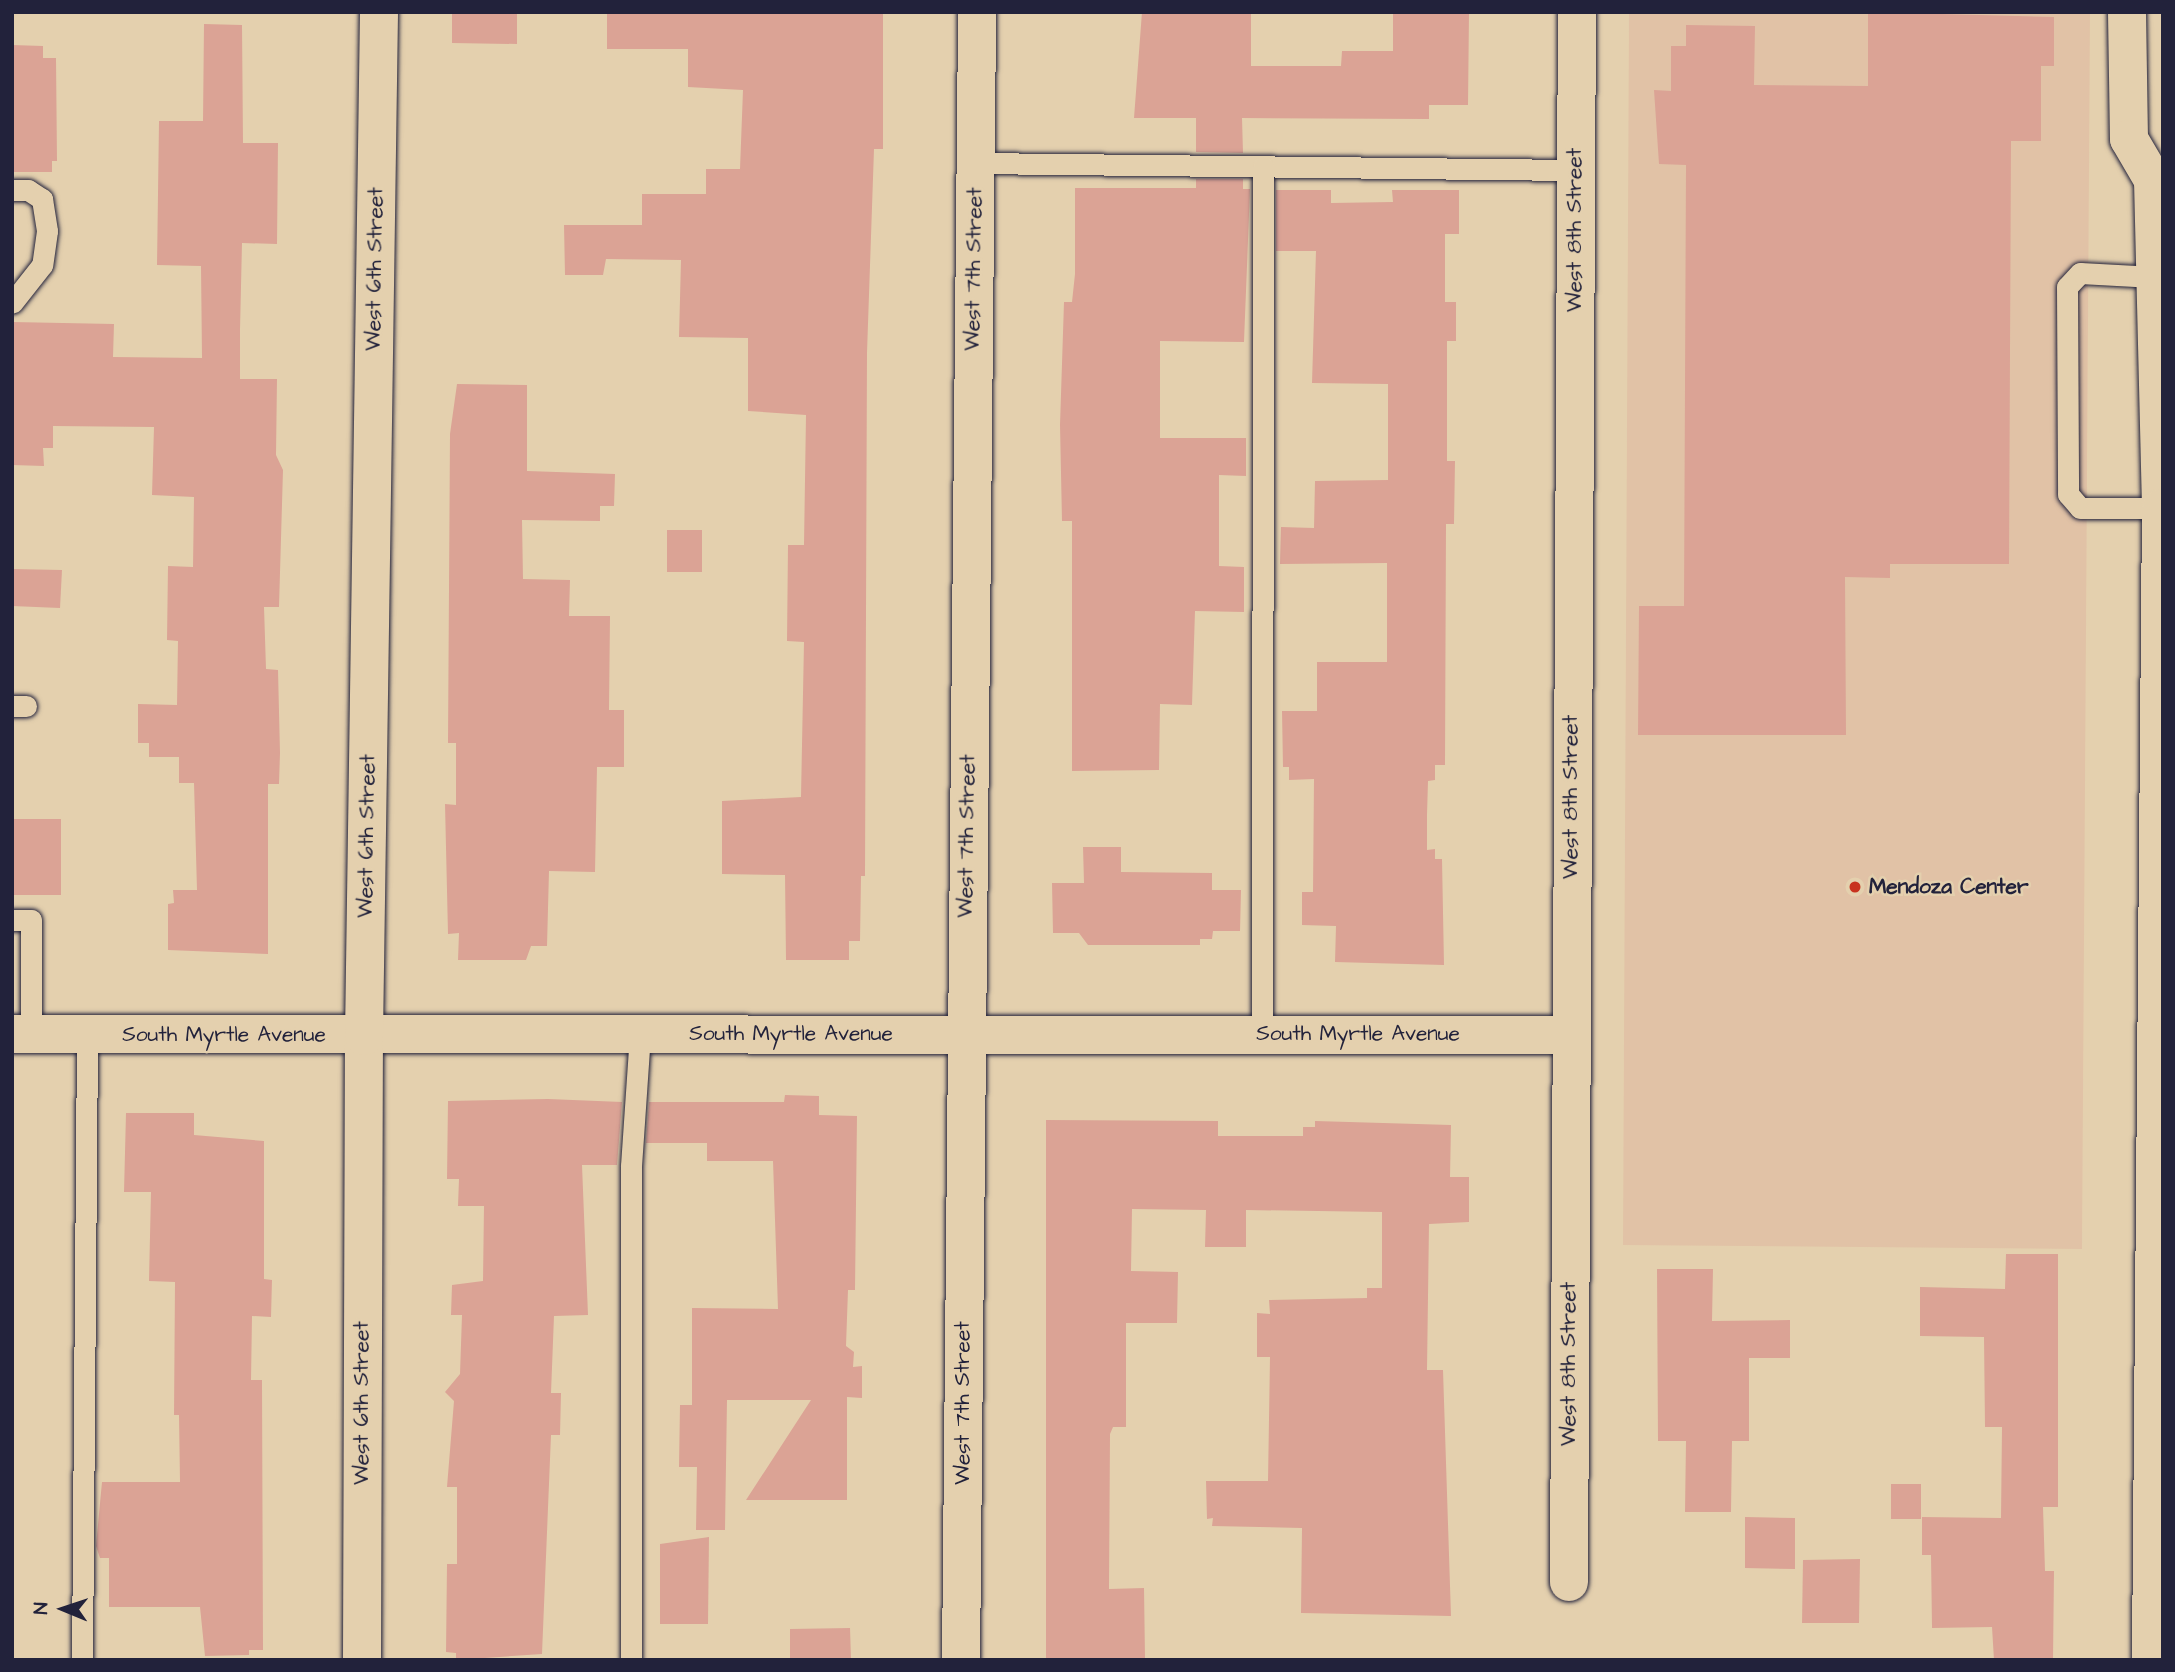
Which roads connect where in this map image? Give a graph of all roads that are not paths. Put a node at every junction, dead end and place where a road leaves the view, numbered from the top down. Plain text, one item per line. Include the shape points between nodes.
1 (379, 12) edge
2 (977, 12) edge
3 (1577, 12) edge
4 (2127, 12) edge
5 (975, 163) junction
6 (1263, 167) junction
7 (1576, 170) junction
8 (2158, 171) edge
9 (20, 190) edge
10 (2154, 277) junction
11 (12, 303) edge
12 (2161, 508) edge
13 (12, 920) edge
14 (22, 1034) edge
15 (88, 1034) junction
16 (965, 1034) junction
17 (1262, 1034) junction
18 (640, 1035) junction
19 (1569, 1035) junction
20 (364, 1036) junction
21 (1569, 1582) dead end
22 (82, 1660) edge
23 (362, 1660) edge
24 (631, 1660) edge
25 (961, 1660) edge
26 (2151, 1660) edge

1 - 20 street, West 6th Street
2 - 5 street, West 7th Street
3 - 7 street, West 8th Street
4 - 8 street via 2129,139
5 - 6 lane
5 - 16 street, West 7th Street
6 - 7 lane
6 - 17 lane
7 - 19 street, West 8th Street
8 - 10 street
9 - 11 lane via 42,200 47,231 42,265
10 - 12 street
10 - 12 lane via 2080,273 2067,287 2068,494 2080,508
12 - 26 street
13 - 14 lane via 31,920
14 - 15 street, South Myrtle Avenue
15 - 20 street, South Myrtle Avenue
15 - 22 lane
16 - 17 street, South Myrtle Avenue
16 - 18 street, South Myrtle Avenue
16 - 25 street, West 7th Street
17 - 19 street, South Myrtle Avenue
18 - 20 street, South Myrtle Avenue
18 - 24 lane via 631,1166
19 - 21 street, West 8th Street
20 - 23 street, West 6th Street

